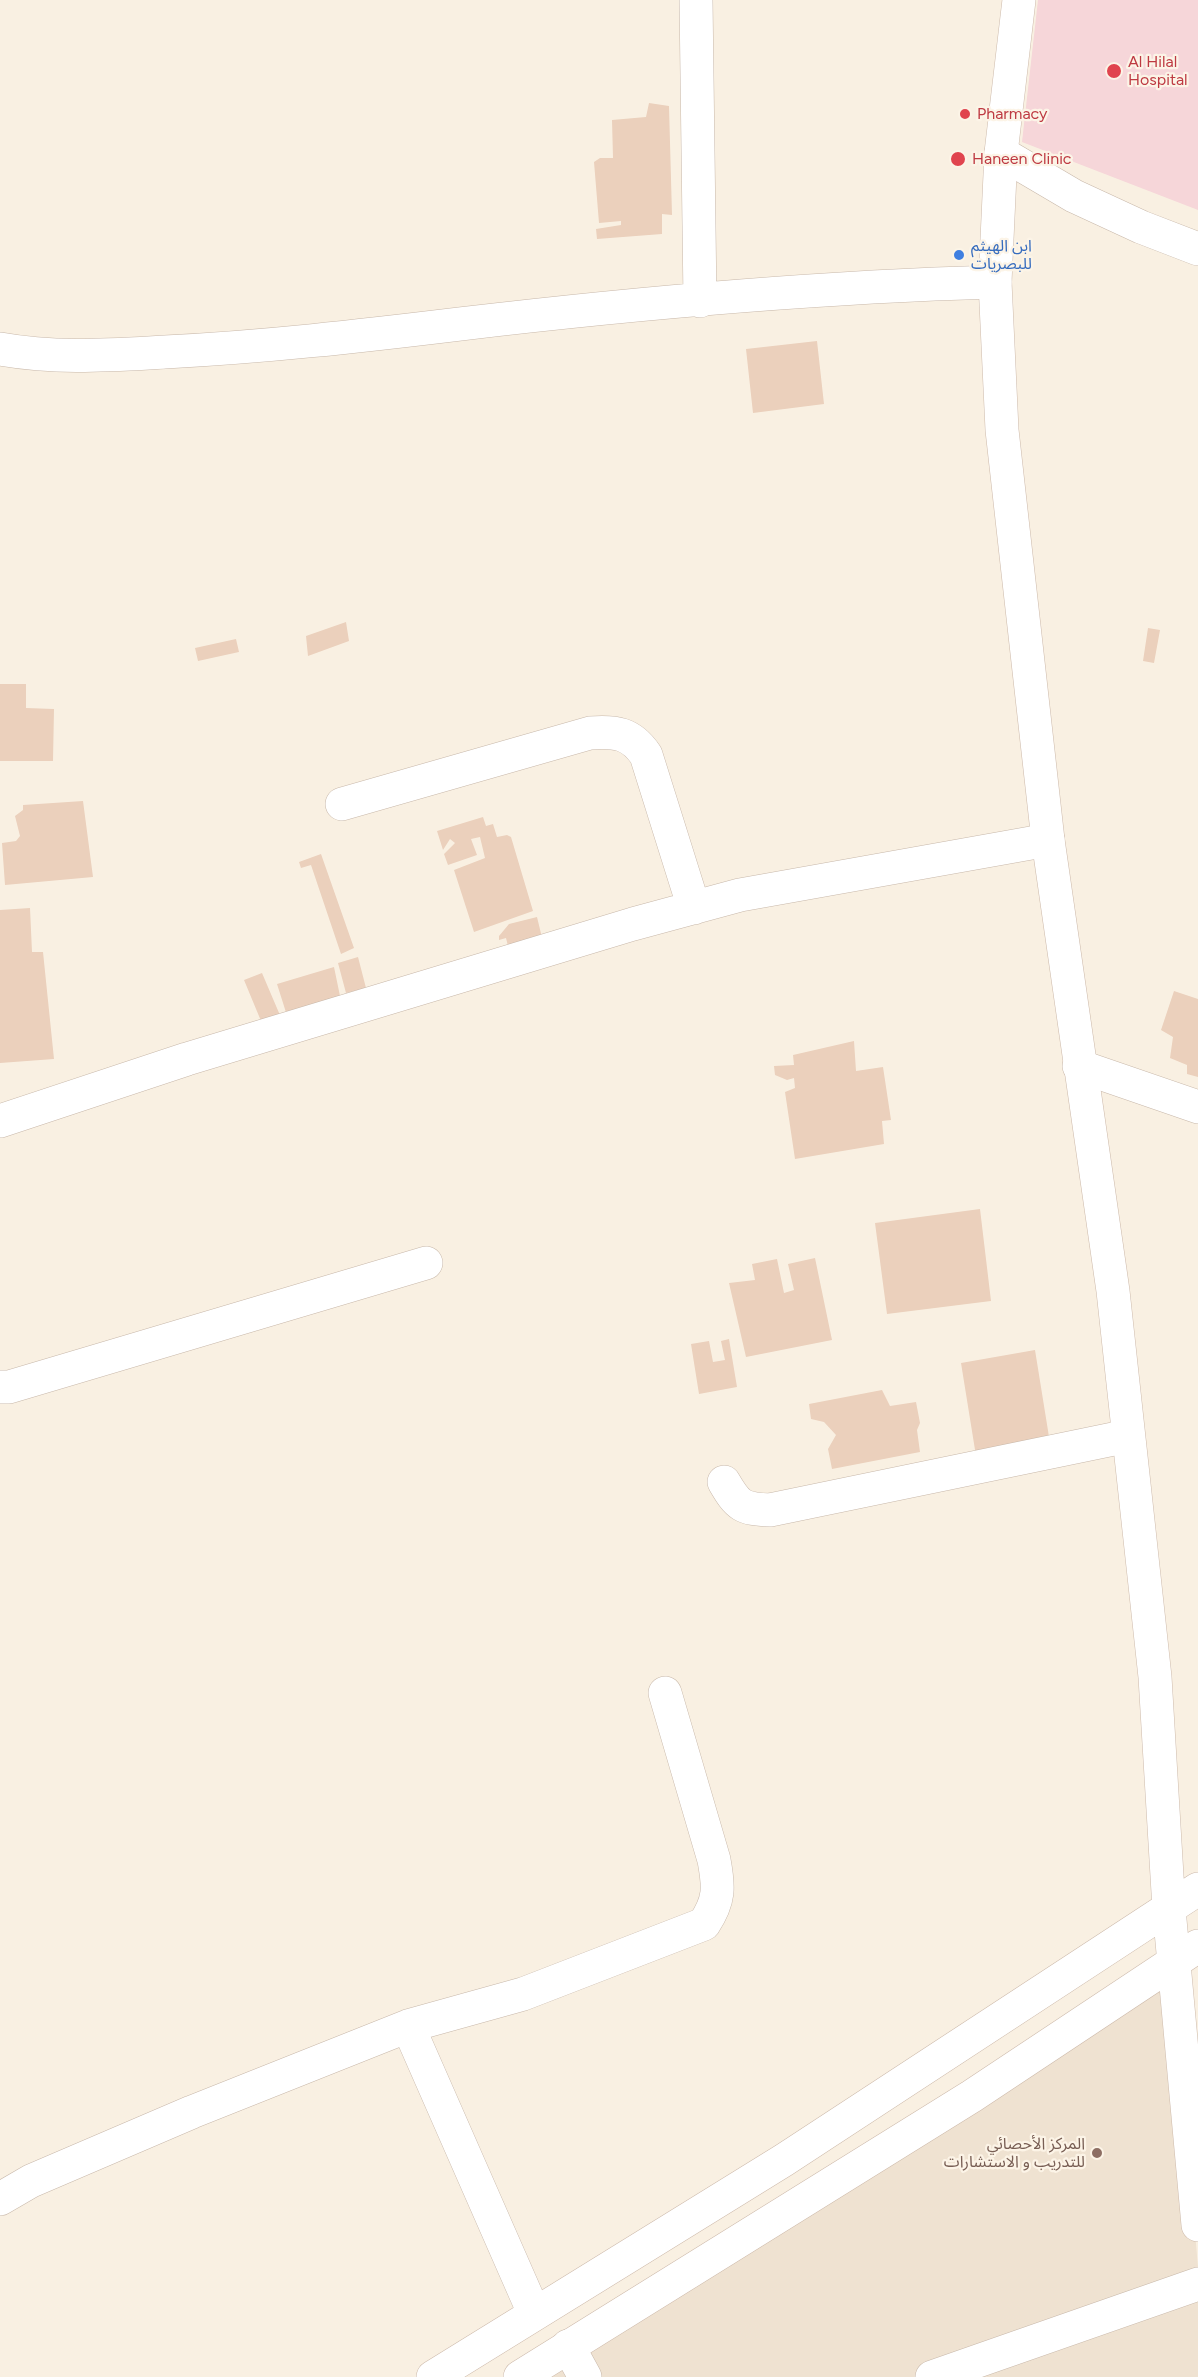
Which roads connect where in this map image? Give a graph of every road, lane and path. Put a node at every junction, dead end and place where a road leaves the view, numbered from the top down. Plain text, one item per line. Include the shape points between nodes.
1 (696, 0) edge
2 (1019, 0) edge
3 (1001, 153) junction
4 (1198, 249) edge
5 (995, 282) junction
6 (700, 301) junction
7 (0, 349) edge
8 (342, 804) dead end
9 (1048, 840) junction
10 (694, 908) junction
11 (1079, 1066) junction
12 (1198, 1107) edge
13 (0, 1121) edge
14 (426, 1263) dead end
15 (0, 1387) edge
16 (1128, 1436) junction
17 (724, 1482) dead end
18 (665, 1693) dead end
19 (1198, 1889) edge
20 (1169, 1909) junction
21 (1186, 1953) edge
22 (408, 2026) junction
23 (0, 2199) edge
24 (1198, 2225) edge
25 (1198, 2284) edge
26 (534, 2313) junction
27 (568, 2346) junction
28 (433, 2377) edge
29 (520, 2377) edge
30 (585, 2377) edge
31 (932, 2377) edge

1 - 6 street
2 - 3 street
3 - 4 street via 1074,196
3 - 5 street
5 - 6 street via 893,285
5 - 9 street via 1002,430
6 - 7 street via 256,348 74,357
8 - 10 street via 590,733 622,733 646,755
9 - 10 street via 807,882
9 - 11 street
10 - 13 street via 187,1059
11 - 12 street
11 - 16 street via 1113,1291
14 - 15 street
16 - 17 street via 770,1510 742,1506
16 - 20 street via 1155,1677
18 - 22 street via 714,1860 718,1885 715,1908 704,1924 523,1994
19 - 20 street
20 - 21 street
20 - 26 street via 784,2160
21 - 24 street
21 - 27 street via 972,2096
22 - 23 street via 192,2112 31,2181
22 - 26 street
25 - 31 street
26 - 28 street
27 - 29 street
27 - 30 street

